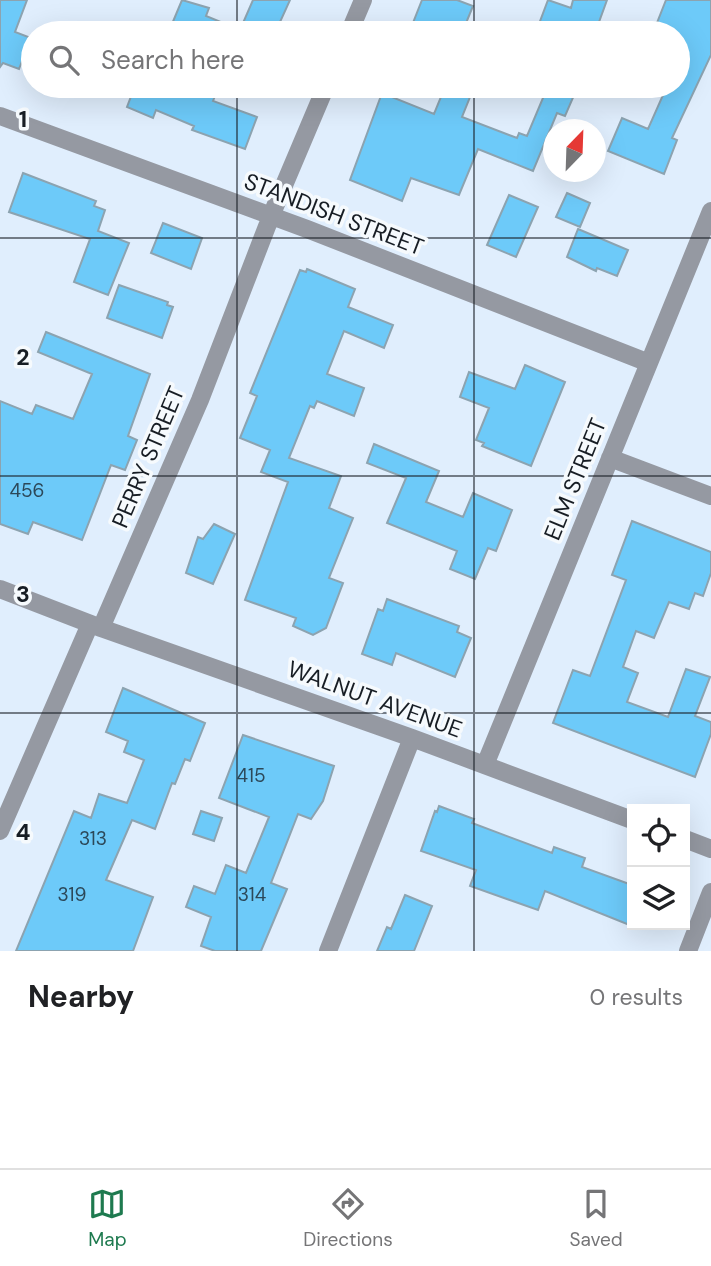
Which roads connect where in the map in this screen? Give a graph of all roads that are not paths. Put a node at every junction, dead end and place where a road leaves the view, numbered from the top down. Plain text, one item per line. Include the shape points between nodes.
1 (363, 0) edge
2 (354, 21) edge
3 (321, 98) edge
4 (0, 116) edge
5 (711, 211) edge
6 (271, 216) junction
7 (649, 363) junction
8 (610, 458) junction
9 (711, 496) edge
10 (0, 589) edge
11 (95, 626) junction
12 (412, 738) junction
13 (485, 765) junction
14 (627, 818) edge
15 (0, 831) edge
16 (690, 841) edge
17 (711, 849) edge
18 (711, 892) edge
19 (328, 951) edge
20 (688, 951) edge

1 - 2 street
3 - 6 street, PERRY STREET
4 - 6 street, STANDISH STREET
5 - 7 street, ELM STREET
6 - 7 street, STANDISH STREET
6 - 11 street, PERRY STREET via 200,400
7 - 8 street, ELM STREET
8 - 9 street
8 - 13 street, ELM STREET
10 - 11 street, WALNUT AVENUE
11 - 12 street, WALNUT AVENUE
11 - 15 street, PERRY STREET
12 - 13 street, WALNUT AVENUE
12 - 19 street
13 - 14 street, WALNUT AVENUE
16 - 17 street
18 - 20 street

